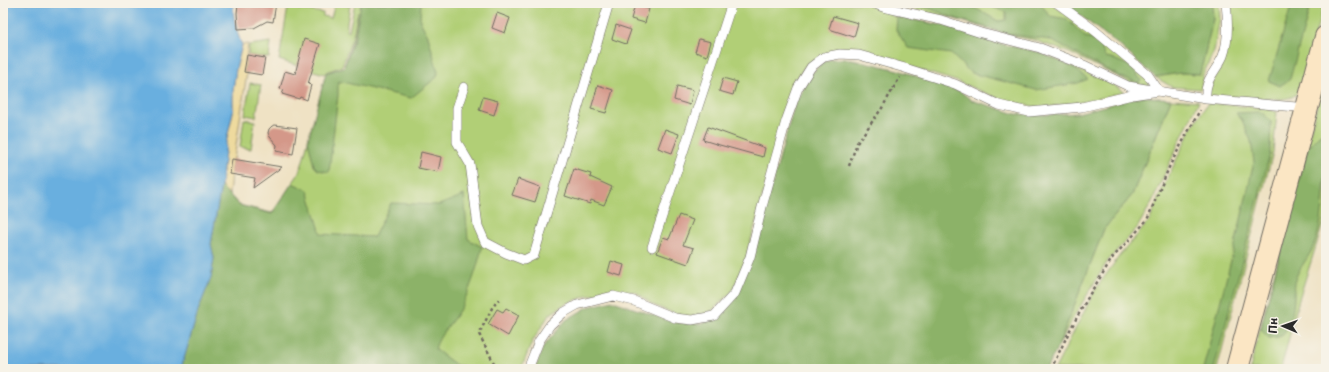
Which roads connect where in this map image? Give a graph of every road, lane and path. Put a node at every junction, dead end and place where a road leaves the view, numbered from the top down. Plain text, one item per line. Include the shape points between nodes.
1 (608, 3) edge
2 (732, 3) edge
3 (874, 3) edge
4 (1057, 3) edge
5 (1226, 3) edge
6 (1326, 37) edge
7 (905, 68) junction
8 (464, 87) dead end
9 (1159, 90) junction
10 (1206, 99) junction
11 (1308, 108) junction
12 (848, 166) dead end
13 (652, 247) dead end
14 (499, 299) dead end
15 (497, 369) edge
16 (528, 369) edge
17 (1051, 369) edge
18 (1237, 369) edge

1 - 8 lane via 534,255 524,260 486,242 478,226 470,164 457,142 457,108
2 - 13 lane
3 - 9 lane via 1040,48 1128,86
4 - 9 lane via 1148,74
5 - 10 lane via 1227,40 1223,55 1209,78
6 - 11 main road
7 - 9 lane via 955,84 999,105 1029,112 1082,107
7 - 12 path via 882,108 857,143
7 - 16 lane via 859,55 840,54 824,57 811,67 798,88 786,121 750,257 735,293 714,316 692,320 676,318 634,301 612,296 594,300 577,305 550,325
9 - 10 lane
10 - 11 lane
10 - 17 path via 1170,165 1147,220 1113,257 1073,324
11 - 18 main road
14 - 15 path via 479,334

